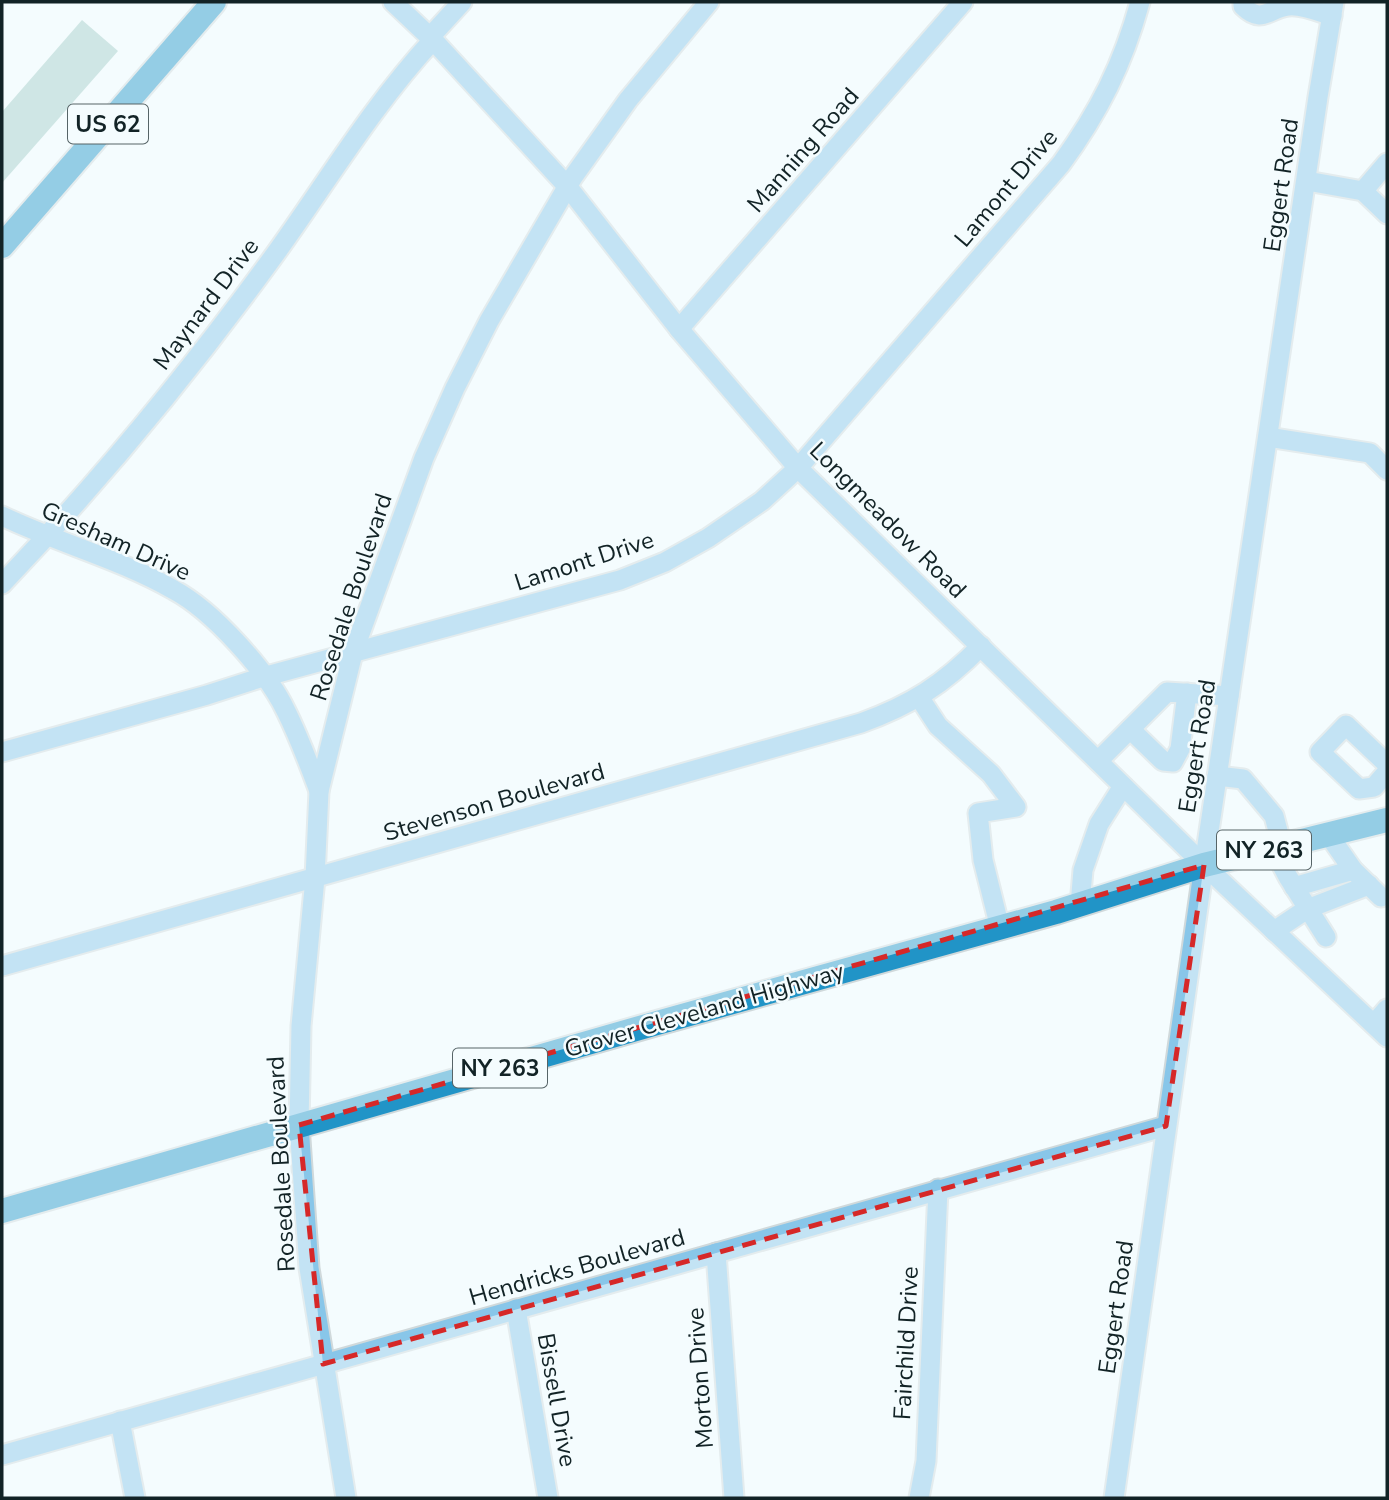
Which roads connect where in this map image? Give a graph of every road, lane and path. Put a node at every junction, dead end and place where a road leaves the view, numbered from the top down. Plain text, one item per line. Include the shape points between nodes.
1 (214, 2) edge
2 (393, 2) edge
3 (462, 2) edge
4 (709, 2) edge
5 (963, 2) edge
6 (1140, 2) edge
7 (1243, 2) edge
8 (1333, 9) edge
9 (432, 39) junction
10 (1387, 163) edge
11 (1307, 181) junction
12 (568, 187) junction
13 (1363, 191) junction
14 (1387, 214) edge
15 (2, 246) edge
16 (679, 329) junction
17 (1268, 437) junction
18 (798, 468) junction
19 (1387, 470) edge
20 (2, 516) edge
21 (46, 536) junction
22 (2, 584) edge
23 (981, 646) junction
24 (354, 653) junction
25 (263, 677) junction
26 (1186, 694) junction
27 (1229, 696) junction
28 (919, 697) junction
29 (1130, 729) junction
30 (2, 752) edge
31 (1098, 761) junction
32 (1387, 764) edge
33 (1387, 772) edge
34 (1217, 776) junction
35 (1123, 786) junction
36 (1374, 787) junction
37 (319, 791) junction
38 (1387, 820) edge
39 (1328, 834) junction
40 (1277, 847) junction
41 (1204, 865) junction
42 (1353, 870) junction
43 (314, 878) junction
44 (1294, 887) junction
45 (1080, 905) junction
46 (1307, 909) junction
47 (1000, 928) junction
48 (1274, 931) junction
49 (1326, 937) dead end
50 (2, 965) edge
51 (1387, 1009) edge
52 (1381, 1031) edge
53 (299, 1125) junction
54 (1166, 1126) junction
55 (938, 1189) junction
56 (2, 1211) edge
57 (716, 1253) junction
58 (516, 1309) junction
59 (323, 1364) junction
60 (120, 1421) junction
61 (2, 1455) edge
62 (135, 1498) edge
63 (346, 1498) edge
64 (548, 1498) edge
65 (734, 1498) edge
66 (919, 1498) edge
67 (1114, 1498) edge

1 - 15 main road, US 62
2 - 9 street, Longmeadow Road
3 - 9 street, Maynard Drive
4 - 12 street, Rosedale Boulevard via 628,100
5 - 16 street, Manning Road
6 - 18 street, Lamont Drive via 1116,74 1069,153
7 - 8 street via 1259,16 1289,5
8 - 11 street, Eggert Road
9 - 12 street, Longmeadow Road
9 - 21 street, Maynard Drive via 192,363
10 - 13 street
11 - 13 street
11 - 17 street, Eggert Road
12 - 16 street, Longmeadow Road
12 - 24 street, Rosedale Boulevard via 454,388
13 - 14 street
16 - 18 street, Longmeadow Road
17 - 19 street via 1370,453
17 - 27 street, Eggert Road
18 - 23 street, Longmeadow Road
18 - 24 street, Lamont Drive via 762,501 665,562 620,580
20 - 21 street, Gresham Drive
21 - 22 street, Maynard Drive
21 - 25 street, Gresham Drive via 176,591 228,634
23 - 28 street, Stevenson Boulevard via 955,672
23 - 31 street, Longmeadow Road
24 - 25 street, Lamont Drive
24 - 37 street, Rosedale Boulevard
25 - 30 street, Lamont Drive
25 - 37 street, Gresham Drive via 285,708
26 - 27 street
26 - 29 street via 1167,692
26 - 29 street via 1180,749 1173,762 1163,761
27 - 34 street, Eggert Road
28 - 43 street, Stevenson Boulevard via 861,723
28 - 47 street via 938,726 991,774 1016,807 978,813 983,860
29 - 31 street
31 - 35 street, Longmeadow Road
32 - 36 street via 1346,725 1320,752 1359,789
33 - 36 street
34 - 40 street via 1243,779 1274,816
34 - 41 street, Eggert Road
35 - 41 street, Longmeadow Road
35 - 45 street via 1099,824 1083,870
36 - 38 street
37 - 43 street, Rosedale Boulevard
38 - 39 main road, NY 263
39 - 40 main road, NY 263
39 - 42 street
40 - 41 main road, NY 263
40 - 44 street
41 - 45 main road, Grover Cleveland Highway / NY 263
41 - 48 street, Longmeadow Road
41 - 54 street, Eggert Road
42 - 44 street
42 - 46 street via 1375,891
43 - 50 street, Stevenson Boulevard
43 - 53 street, Rosedale Boulevard via 300,1026
44 - 46 street
45 - 47 main road, Grover Cleveland Highway / NY 263
46 - 48 street
46 - 49 street
47 - 53 main road, Grover Cleveland Highway / NY 263
48 - 52 street, Longmeadow Road
51 - 52 street
53 - 56 main road, Grover Cleveland Highway / NY 263
53 - 59 street, Rosedale Boulevard via 309,1268
54 - 55 street, Hendricks Boulevard
54 - 67 street, Eggert Road
55 - 57 street, Hendricks Boulevard
55 - 66 street, Fairchild Drive via 926,1461
57 - 58 street, Hendricks Boulevard
57 - 65 street, Morton Drive
58 - 59 street, Hendricks Boulevard
58 - 64 street, Bissell Drive
59 - 60 street, Hendricks Boulevard
59 - 63 street, Rosedale Boulevard
60 - 61 street, Hendricks Boulevard
60 - 62 street

